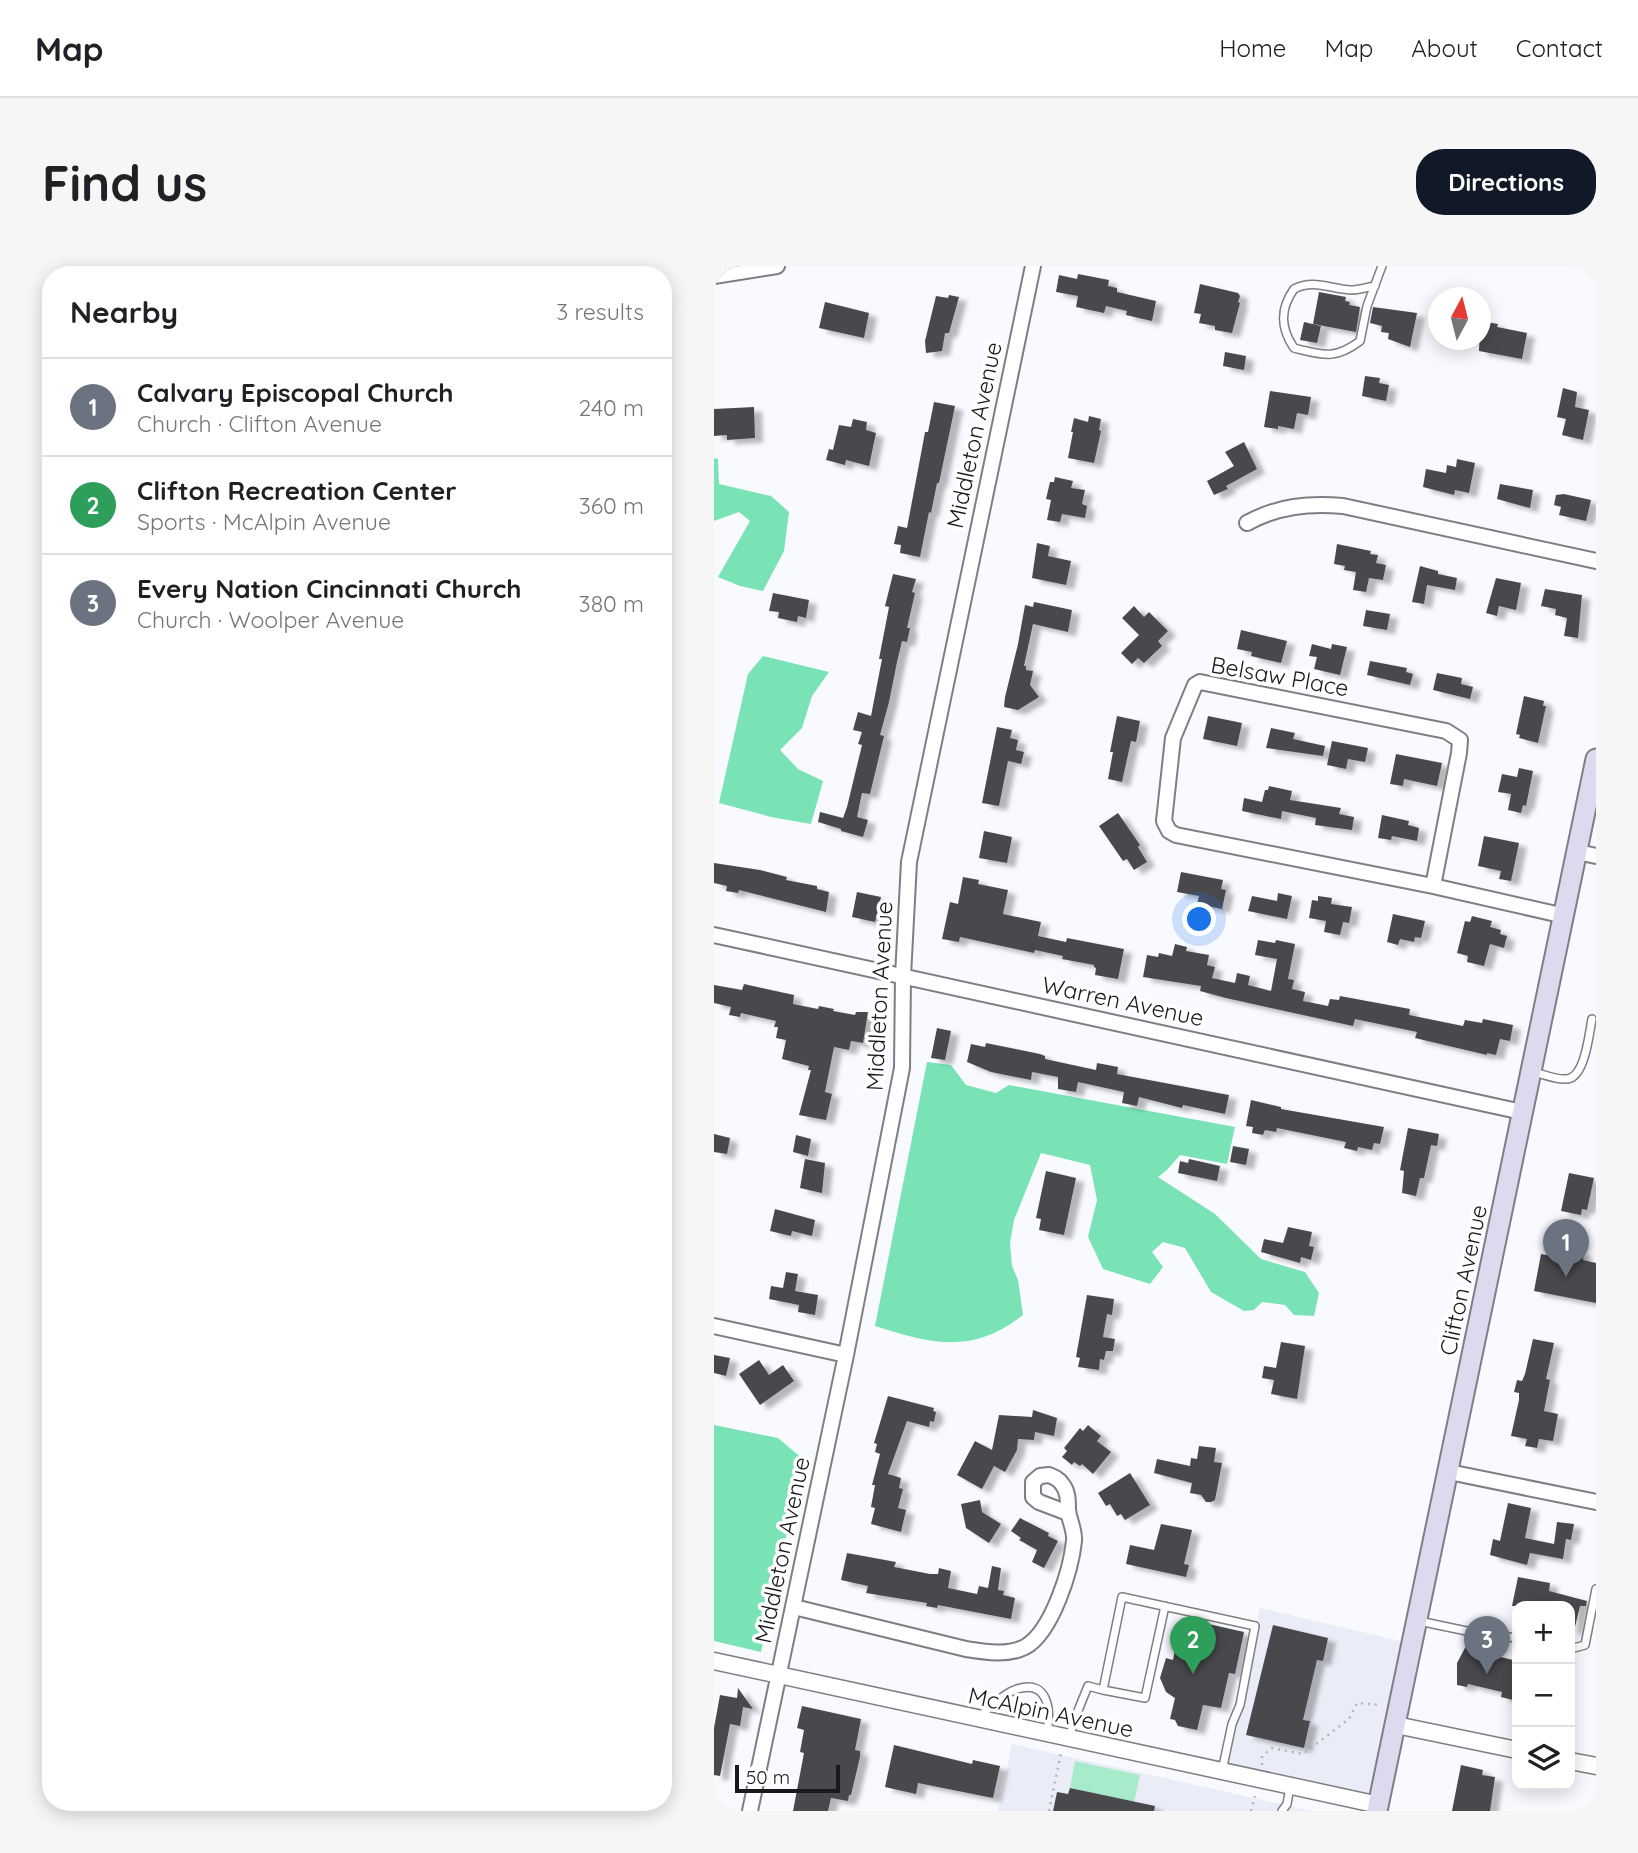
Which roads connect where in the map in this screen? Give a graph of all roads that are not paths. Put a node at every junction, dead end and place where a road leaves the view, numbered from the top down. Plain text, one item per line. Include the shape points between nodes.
1 (778, 266) edge
2 (1033, 266) edge
3 (1382, 266) edge
4 (714, 276) edge
5 (1375, 286) junction
6 (1247, 523) dead end
7 (1596, 561) edge
8 (1596, 759) edge
9 (1586, 854) edge
10 (1433, 886) junction
11 (1565, 916) junction
12 (714, 935) edge
13 (903, 976) junction
14 (1592, 1020) dead end
15 (1531, 1072) junction
16 (1522, 1112) junction
17 (714, 1326) edge
18 (846, 1355) junction
19 (1449, 1472) junction
20 (1596, 1502) edge
21 (1068, 1513) dead end
22 (1596, 1590) edge
23 (1166, 1606) junction
24 (793, 1607) junction
25 (1418, 1620) junction
26 (1512, 1637) edge
27 (1575, 1648) edge
28 (714, 1661) edge
29 (780, 1676) junction
30 (1104, 1690) junction
31 (976, 1719) junction
32 (1396, 1724) junction
33 (1046, 1734) junction
34 (1065, 1746) junction
35 (1512, 1749) edge
36 (1575, 1762) edge
37 (1596, 1766) edge
38 (1222, 1772) junction
39 (1291, 1787) junction
40 (1378, 1808) edge
41 (750, 1811) edge
42 (1282, 1811) edge

1 - 4 street
2 - 13 street, Middleton Avenue via 909,862
3 - 5 lane
5 - 5 lane via 1360,341 1346,351 1331,356 1294,348 1285,335 1285,309 1294,289 1315,284 1352,290
6 - 7 street via 1283,508 1343,506
8 - 9 main road, Clifton Avenue
9 - 11 main road, Clifton Avenue
10 - 10 street, Belsaw Place via 1460,740 1446,731 1200,682 1195,685 1173,738 1164,821 1169,831
10 - 11 street, Belsaw Place
11 - 15 main road, Clifton Avenue
12 - 13 street, Warren Avenue
13 - 16 street, Warren Avenue
13 - 18 street, Middleton Avenue via 902,1068
14 - 15 lane via 1576,1076 1567,1080
15 - 16 main road, Clifton Avenue
16 - 19 main road, Clifton Avenue
17 - 18 street
18 - 24 street, Middleton Avenue
19 - 20 street
19 - 25 main road, Clifton Avenue
21 - 24 street via 1074,1541 1056,1603 1039,1633 1024,1647 997,1652 966,1649
22 - 27 lane via 1584,1645
23 - 30 lane via 1145,1698
23 - 30 lane via 1122,1597
23 - 38 lane via 1255,1626
24 - 29 street, Middleton Avenue
25 - 26 lane
25 - 32 main road, Clifton Avenue
28 - 29 street, McAlpin Avenue
29 - 31 street, McAlpin Avenue
29 - 41 street, Middleton Avenue
30 - 34 lane via 1088,1686
31 - 33 street, McAlpin Avenue
31 - 33 lane via 1014,1689 1036,1689 1049,1706
32 - 35 street
32 - 40 main road, Clifton Avenue
33 - 34 street, McAlpin Avenue
34 - 38 street, McAlpin Avenue
36 - 37 street
38 - 39 street, McAlpin Avenue
39 - 40 street, McAlpin Avenue
39 - 42 lane

